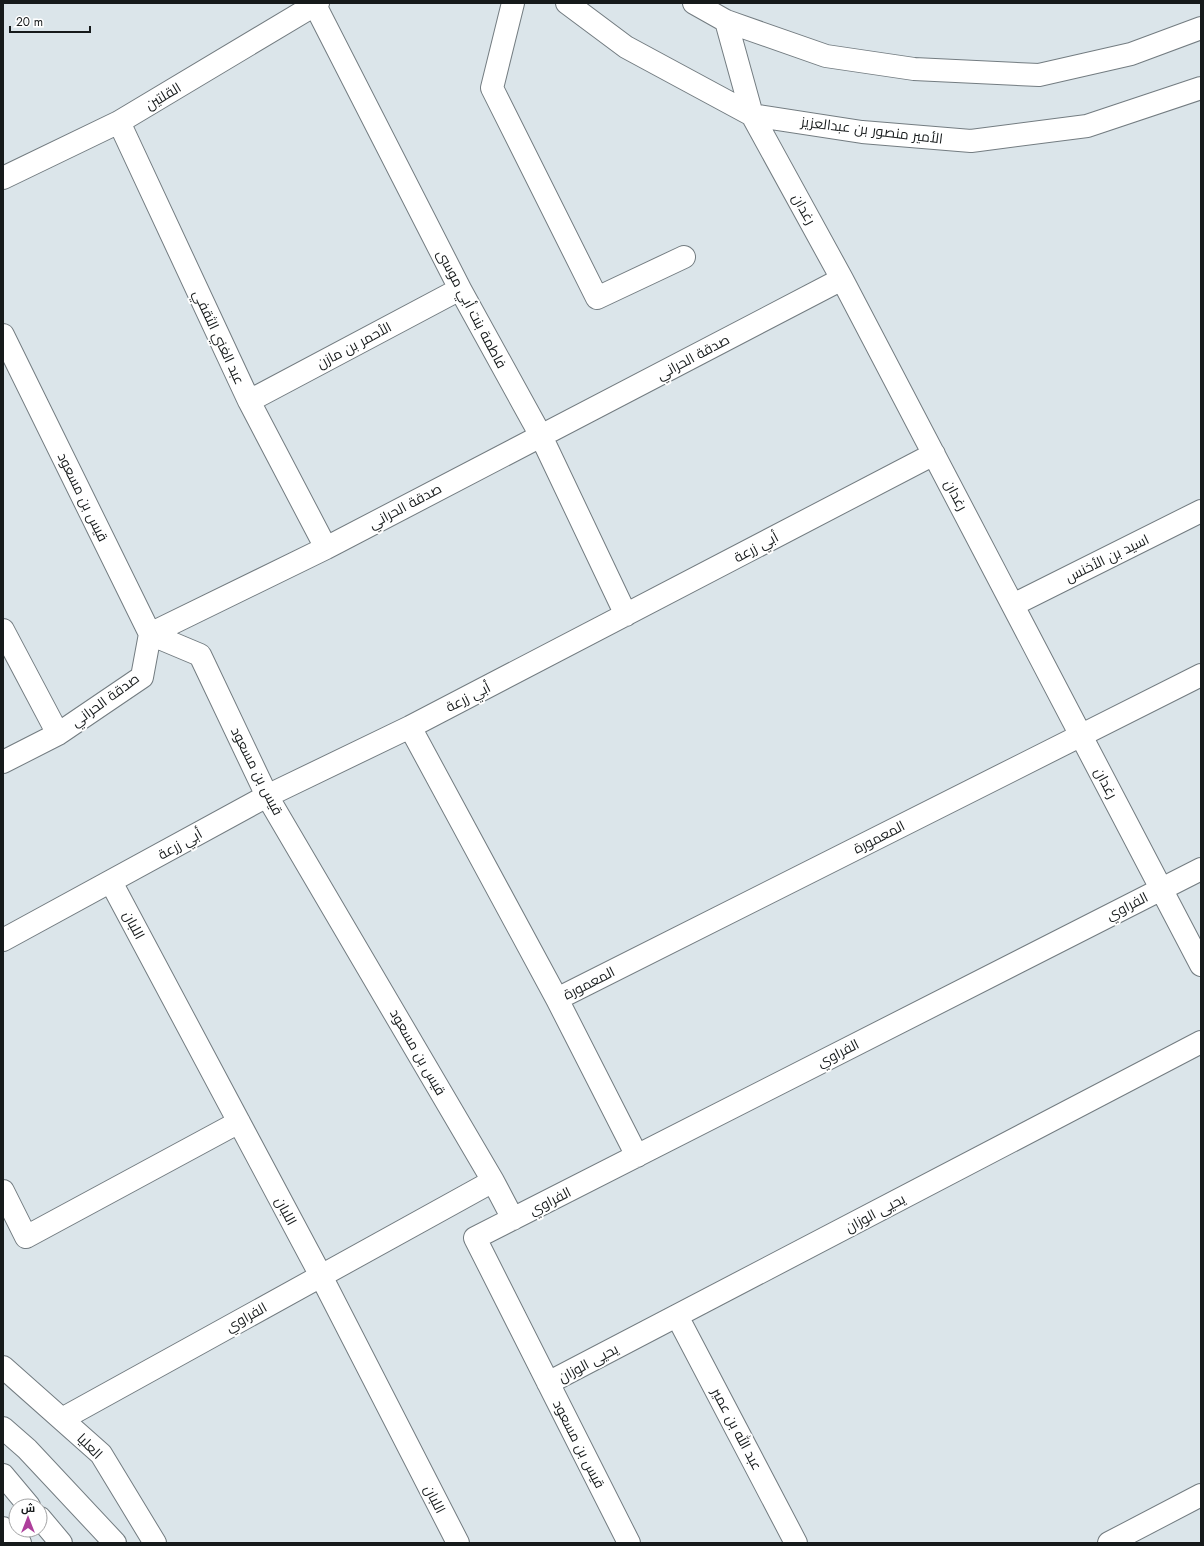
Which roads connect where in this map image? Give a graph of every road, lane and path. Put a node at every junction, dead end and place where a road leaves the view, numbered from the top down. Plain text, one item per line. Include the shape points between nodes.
1 (513, 3) edge
2 (567, 3) edge
3 (694, 3) edge
4 (316, 4) edge
5 (726, 21) junction
6 (1201, 28) edge
7 (1201, 88) edge
8 (752, 115) junction
9 (119, 122) junction
10 (3, 178) edge
11 (684, 257) dead end
12 (842, 279) junction
13 (460, 289) junction
14 (3, 335) edge
15 (249, 401) junction
16 (541, 436) junction
17 (934, 454) junction
18 (1201, 511) edge
19 (326, 548) junction
20 (1013, 605) junction
21 (626, 615) junction
22 (3, 630) edge
23 (150, 634) junction
24 (1201, 675) edge
25 (410, 727) junction
26 (58, 734) junction
27 (1081, 736) junction
28 (3, 762) edge
29 (267, 796) junction
30 (1201, 869) edge
31 (111, 882) junction
32 (1161, 889) junction
33 (3, 940) edge
34 (1201, 965) edge
35 (557, 999) junction
36 (1201, 1042) edge
37 (239, 1122) junction
38 (637, 1156) junction
39 (493, 1181) junction
40 (3, 1191) edge
41 (513, 1219) junction
42 (475, 1238) joint
43 (321, 1276) junction
44 (677, 1316) junction
45 (3, 1367) edge
46 (548, 1383) junction
47 (62, 1419) junction
48 (3, 1428) edge
49 (3, 1475) edge
50 (1201, 1495) edge
51 (22, 1498) edge
52 (3, 1528) edge
53 (48, 1528) edge
54 (20, 1543) edge
55 (61, 1543) edge
56 (114, 1543) edge
57 (155, 1543) edge
58 (458, 1543) edge
59 (629, 1543) edge
60 (796, 1543) edge
61 (1109, 1543) edge

1 - 11 street via 492,88 597,298
2 - 8 street, الأمير منصور بن عبدالعزيز via 626,47
3 - 5 street
4 - 9 street, القلتين
4 - 13 street, فاطمة بنت أبي موسى
5 - 6 street via 826,56 914,69 1039,75 1131,54
5 - 8 street, رغدان
7 - 8 street, الأمير منصور بن عبدالعزيز via 1087,126 971,141 862,132
8 - 12 street, رغدان
9 - 10 street, القلتين
9 - 15 street, عبد الغني الثقفي
12 - 16 street, صدقة الحراني
12 - 17 street, رغدان
13 - 15 street, الأحمر بن مازن
13 - 16 street, فاطمة بنت أبي موسى
14 - 23 street, قيس بن مسعود
15 - 19 street, عبد الغني الثقفي
16 - 19 street, صدقة الحراني
16 - 21 street, فاطمة بنت أبي موسى
17 - 20 street, رغدان
17 - 21 street, أبي زرعة
18 - 20 street, اسيد بن الأخنس
19 - 23 street, صدقة الحراني
20 - 27 street, رغدان
21 - 25 street, أبي زرعة
22 - 26 street
23 - 26 street, صدقة الحراني via 142,677
23 - 29 street, قيس بن مسعود via 200,655
24 - 27 street, المعمورة
25 - 29 street, أبي زرعة
25 - 35 street
26 - 28 street, صدقة الحراني
27 - 32 street, رغدان
27 - 35 street, المعمورة
29 - 31 street, أبي زرعة
29 - 39 street, قيس بن مسعود
30 - 32 street, الفراوي
31 - 33 street, أبي زرعة
31 - 37 street, اللبان
32 - 34 street, رغدان
32 - 38 street, الفراوي
35 - 38 street
36 - 44 street, يحيى الوزان
37 - 40 street via 26,1237
37 - 43 street, اللبان
38 - 41 street, الفراوي
39 - 41 street, قيس بن مسعود
39 - 43 street, الفراوي
41 - 42 street, الفراوي
42 - 46 street, قيس بن مسعود
43 - 47 street, الفراوي
43 - 58 street, اللبان
44 - 46 street, يحيى الوزان
44 - 60 street, عبد الله بن عمير
45 - 47 street, العليا
46 - 59 street, قيس بن مسعود
47 - 57 street, العليا via 101,1454
48 - 56 street via 27,1449
49 - 51 street
50 - 61 street
52 - 54 street
53 - 55 street

